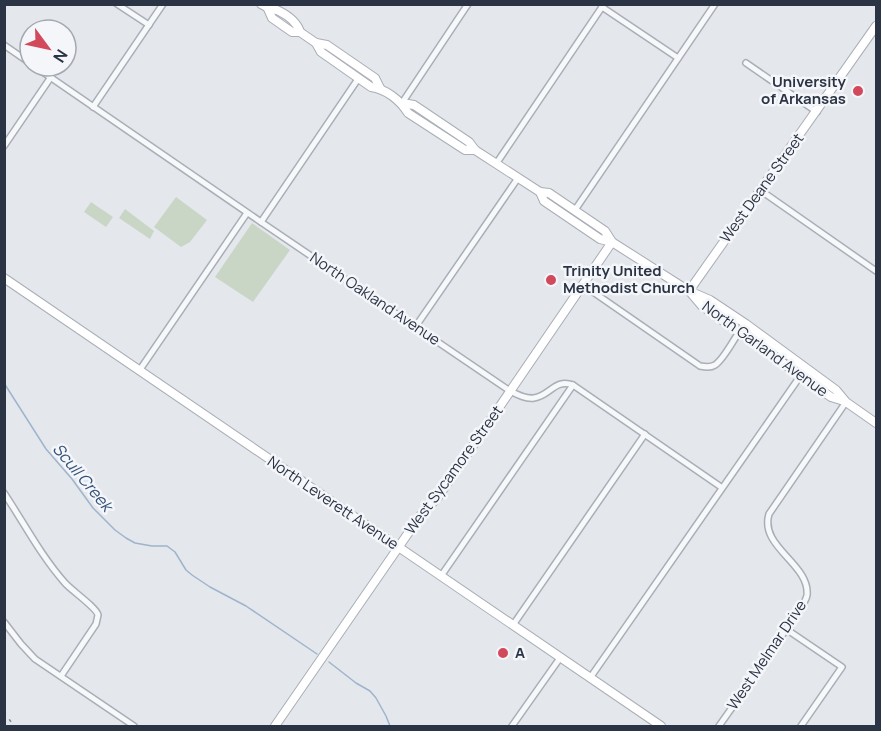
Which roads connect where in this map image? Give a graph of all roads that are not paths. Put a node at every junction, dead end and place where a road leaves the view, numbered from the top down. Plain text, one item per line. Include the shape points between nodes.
1 (117, 4) edge
2 (163, 4) edge
3 (468, 4) edge
4 (715, 4) edge
5 (603, 6) edge
6 (265, 7) edge
7 (149, 25) junction
8 (876, 26) edge
9 (316, 43) junction
10 (4, 45) edge
11 (18, 55) edge
12 (678, 58) junction
13 (746, 63) dead end
14 (51, 78) joint
15 (358, 79) junction
16 (380, 88) junction
17 (402, 103) junction
18 (93, 107) junction
19 (817, 112) junction
20 (4, 146) edge
21 (496, 164) junction
22 (518, 178) junction
23 (760, 190) junction
24 (540, 192) junction
25 (575, 210) junction
26 (248, 213) junction
27 (261, 222) junction
28 (612, 242) junction
29 (876, 271) edge
30 (4, 278) edge
31 (583, 285) junction
32 (689, 291) junction
33 (416, 326) junction
34 (740, 331) junction
35 (140, 370) junction
36 (801, 375) junction
37 (573, 385) junction
38 (510, 391) junction
39 (846, 402) junction
40 (876, 423) edge
41 (645, 434) junction
42 (722, 487) junction
43 (4, 493) edge
44 (398, 548) junction
45 (441, 576) junction
46 (4, 622) edge
47 (513, 625) junction
48 (786, 629) junction
49 (560, 658) junction
50 (61, 676) junction
51 (590, 678) junction
52 (134, 726) edge
53 (275, 726) edge
54 (512, 726) edge
55 (661, 726) edge
56 (719, 726) edge
57 (801, 726) edge

1 - 7 street
2 - 7 street
3 - 17 street
4 - 12 street
5 - 12 street
5 - 21 street
6 - 9 street, North Garland Avenue via 278,10
7 - 18 street
8 - 19 street, West Deane Street
9 - 15 street, North Garland Avenue via 321,52
9 - 16 street, North Garland Avenue via 327,45 375,78
10 - 11 street
12 - 25 street
13 - 19 street
14 - 18 street, North Oakland Avenue
14 - 20 street
15 - 16 street, North Garland Avenue
15 - 27 street
16 - 17 street, North Garland Avenue
17 - 21 street, North Garland Avenue via 414,105
18 - 26 street, North Oakland Avenue
19 - 23 street, West Deane Street
21 - 22 street, North Garland Avenue
22 - 24 street, North Garland Avenue
22 - 33 street
23 - 29 street
23 - 32 street, West Deane Street
24 - 25 street, North Garland Avenue via 549,193
24 - 28 street, North Garland Avenue via 544,201 600,239
25 - 28 street, North Garland Avenue via 606,231
26 - 27 street, North Oakland Avenue
26 - 35 street
27 - 33 street, North Oakland Avenue
28 - 31 street, West Sycamore Street
28 - 32 street, North Garland Avenue
30 - 35 street, North Leverett Avenue
31 - 34 street via 700,366 716,364
31 - 38 street, West Sycamore Street
32 - 34 street, North Garland Avenue via 702,306
32 - 39 street, North Garland Avenue via 708,298 746,324 836,390
33 - 38 street, North Oakland Avenue
34 - 36 street, North Garland Avenue
35 - 44 street, North Leverett Avenue
36 - 39 street, North Garland Avenue via 831,398
36 - 42 street
37 - 38 street, North Oakland Avenue via 560,383 532,398
37 - 41 street
37 - 45 street
38 - 44 street, West Sycamore Street
39 - 40 street, North Garland Avenue
39 - 48 street, West Melmar Drive via 769,514 769,531 805,580 807,596
41 - 42 street
41 - 47 street
42 - 51 street
43 - 50 street via 63,581 98,615
44 - 45 street, North Leverett Avenue
44 - 53 street, West Sycamore Street
45 - 47 street, North Leverett Avenue
46 - 50 street via 35,658
47 - 49 street, North Leverett Avenue
48 - 56 street, West Melmar Drive
48 - 57 street via 842,667
49 - 51 street, North Leverett Avenue
49 - 54 street
50 - 52 street
51 - 55 street, North Leverett Avenue

